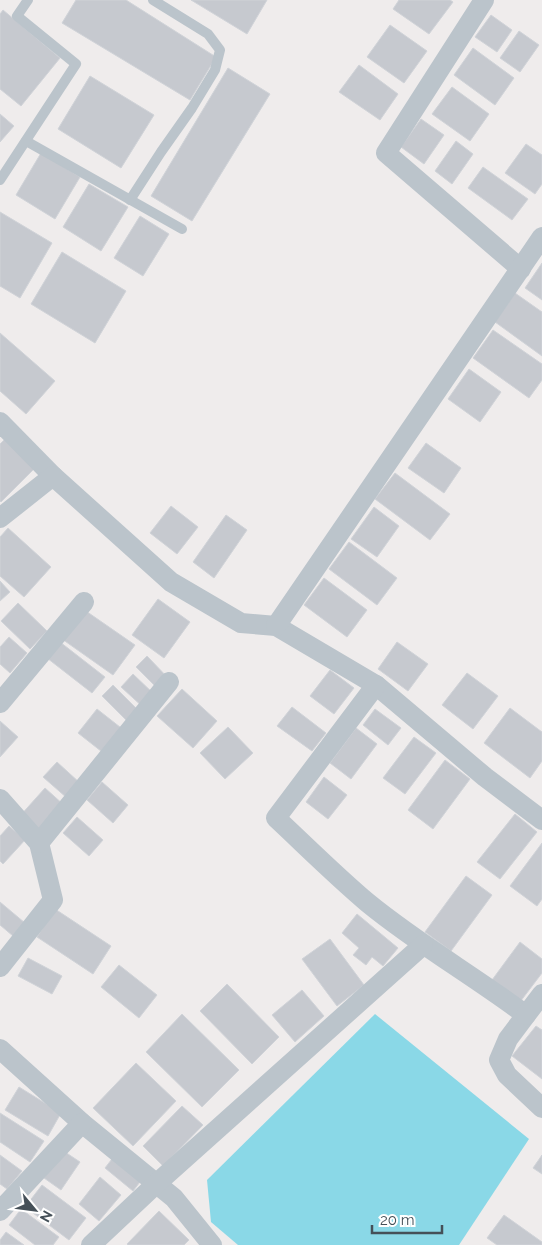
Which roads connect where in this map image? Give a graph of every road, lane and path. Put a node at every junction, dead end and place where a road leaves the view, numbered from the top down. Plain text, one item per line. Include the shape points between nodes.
1 (28, 0) edge
2 (153, 0) edge
3 (484, 0) edge
4 (26, 141) junction
5 (0, 180) edge
6 (130, 200) junction
7 (182, 229) dead end
8 (542, 237) edge
9 (521, 268) junction
10 (0, 422) edge
11 (53, 476) junction
12 (0, 518) edge
13 (84, 602) dead end
14 (276, 626) junction
15 (169, 682) dead end
16 (376, 685) junction
17 (0, 703) edge
18 (0, 799) edge
19 (542, 820) edge
20 (39, 843) junction
21 (423, 945) junction
22 (0, 967) edge
23 (542, 994) edge
24 (526, 1015) junction
25 (0, 1049) edge
26 (542, 1108) edge
27 (82, 1123) junction
28 (156, 1184) junction
29 (0, 1211) edge
30 (91, 1245) edge
31 (212, 1245) edge

1 - 4 lane via 17,16 76,64
2 - 6 lane via 208,34 220,50 215,70
3 - 9 street via 386,153
4 - 5 lane
4 - 6 lane
6 - 7 lane
8 - 9 street
9 - 14 street
10 - 11 street
11 - 12 street
11 - 14 street via 171,582 241,623
13 - 17 street
14 - 16 street
15 - 20 street
16 - 19 street via 485,777
16 - 21 street via 276,818 367,903
18 - 20 street
20 - 22 street via 53,900
21 - 24 street
21 - 28 street
23 - 24 street
24 - 26 street via 508,1039 499,1060 507,1075
25 - 27 street
27 - 28 street
27 - 29 street
28 - 30 street
28 - 31 street via 174,1198

